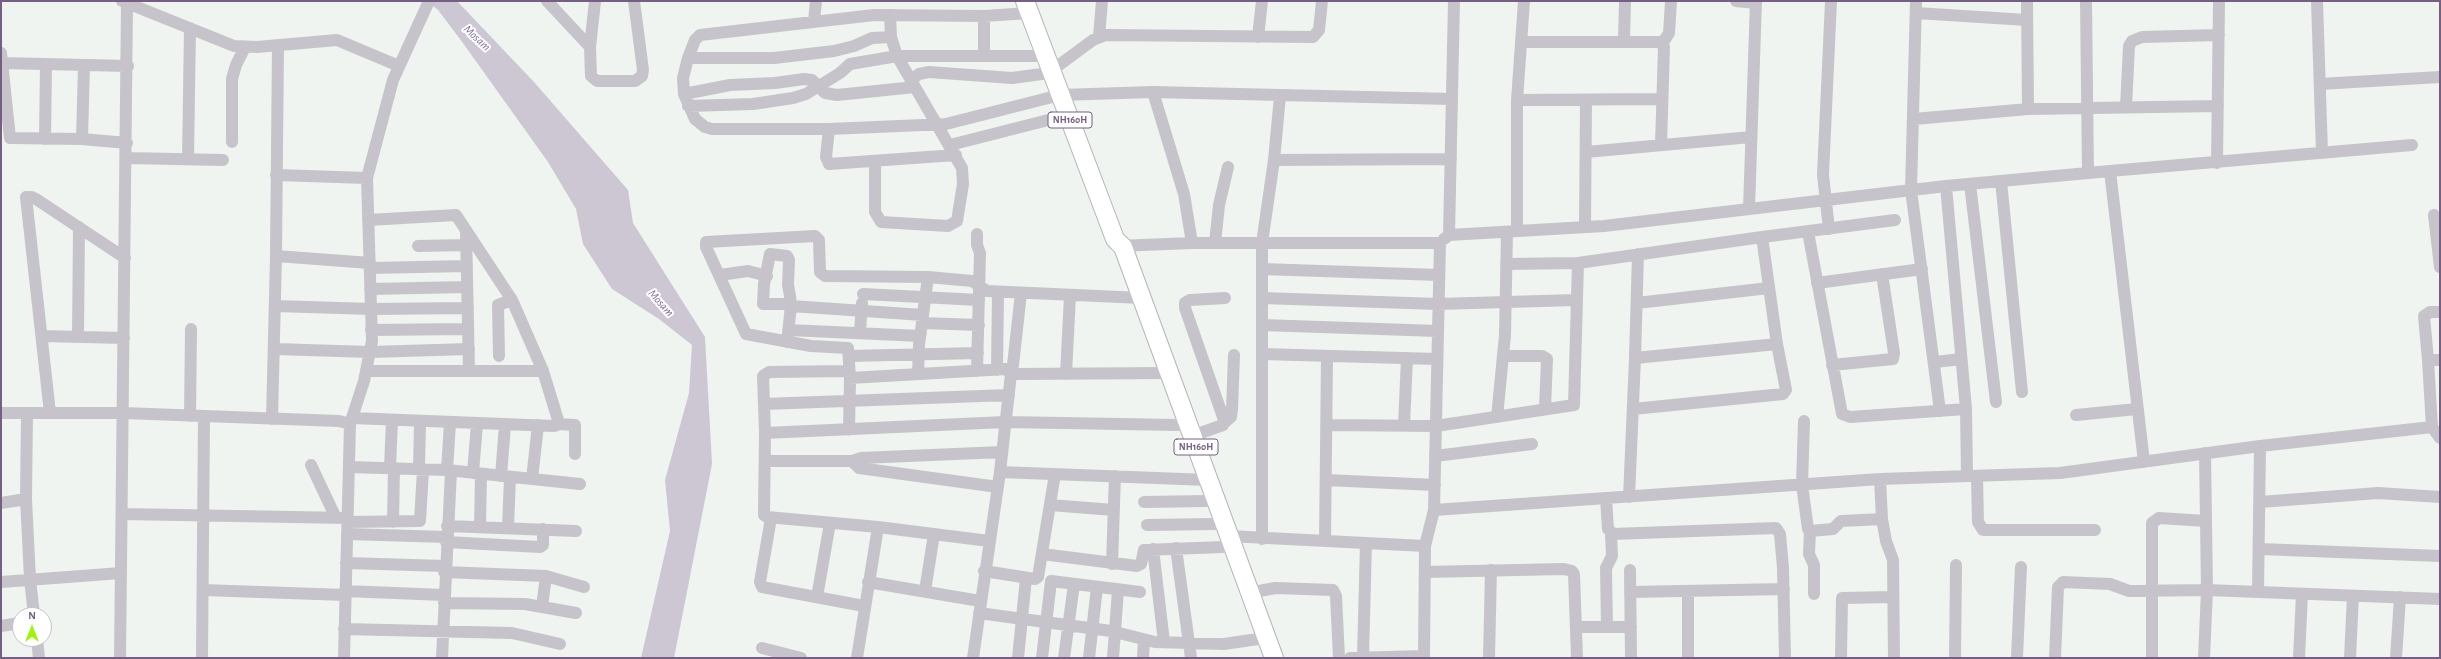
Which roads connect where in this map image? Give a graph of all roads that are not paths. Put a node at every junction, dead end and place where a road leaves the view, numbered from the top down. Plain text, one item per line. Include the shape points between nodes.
1 (430, 1) edge
2 (547, 1) edge
3 (595, 1) edge
4 (634, 1) edge
5 (816, 1) edge
6 (1102, 1) edge
7 (1262, 1) edge
8 (1322, 1) edge
9 (1454, 1) edge
10 (1524, 1) edge
11 (1625, 1) edge
12 (1672, 1) edge
13 (1736, 1) edge
14 (1831, 1) edge
15 (2028, 1) edge
16 (2086, 1) edge
17 (2219, 1) edge
18 (2317, 1) edge
19 (124, 2) edge
20 (1756, 2) edge
21 (1027, 7) edge
22 (1916, 7) edge
23 (890, 15) junction
24 (984, 16) junction
25 (2028, 20) junction
26 (814, 21) junction
27 (190, 28) junction
28 (2218, 36) junction
29 (891, 37) junction
30 (1099, 37) junction
31 (1258, 37) junction
32 (1624, 41) junction
33 (1521, 42) junction
34 (1662, 44) junction
35 (278, 45) junction
36 (246, 47) junction
37 (590, 47) junction
38 (838, 51) junction
39 (984, 55) junction
40 (898, 56) junction
41 (1, 58) edge
42 (688, 58) junction
43 (46, 64) junction
44 (1048, 64) junction
45 (84, 65) junction
46 (847, 65) junction
47 (128, 66) junction
48 (399, 66) junction
49 (2440, 77) edge
50 (913, 83) junction
51 (2320, 84) junction
52 (818, 87) junction
53 (1153, 92) junction
54 (684, 94) junction
55 (1060, 95) junction
56 (1280, 96) junction
57 (1452, 99) junction
58 (1662, 99) junction
59 (1517, 100) junction
60 (1586, 100) junction
61 (688, 106) junction
62 (2218, 106) junction
63 (2087, 107) junction
64 (2126, 107) junction
65 (2028, 109) junction
66 (1068, 115) junction
67 (1914, 119) junction
68 (937, 125) junction
69 (829, 129) junction
70 (1751, 137) junction
71 (45, 139) junction
72 (82, 139) junction
73 (232, 142) dead end
74 (127, 143) junction
75 (1661, 145) junction
76 (2412, 145) dead end
77 (953, 150) junction
78 (1586, 152) junction
79 (2322, 153) junction
80 (127, 158) junction
81 (188, 159) junction
82 (1451, 159) junction
83 (223, 160) dead end
84 (1274, 160) junction
85 (875, 161) junction
86 (2217, 163) junction
87 (1228, 167) dead end
88 (2110, 171) junction
89 (2088, 173) junction
90 (276, 175) junction
91 (367, 178) junction
92 (2001, 181) junction
93 (1970, 184) junction
94 (1946, 186) junction
95 (1912, 190) junction
96 (1825, 200) junction
97 (1749, 209) junction
98 (2434, 215) dead end
99 (368, 220) junction
100 (1895, 220) dead end
101 (1586, 227) junction
102 (79, 228) junction
103 (1829, 229) junction
104 (466, 231) junction
105 (1512, 231) junction
106 (1808, 232) junction
107 (977, 234) dead end
108 (1449, 235) junction
109 (1762, 237) junction
110 (1117, 243) junction
111 (1192, 243) junction
112 (1215, 243) junction
113 (1262, 243) junction
114 (1440, 243) junction
115 (466, 245) junction
116 (418, 246) dead end
117 (1638, 254) junction
118 (276, 256) junction
119 (126, 258) junction
120 (1578, 262) junction
121 (1506, 264) junction
122 (370, 265) junction
123 (467, 266) junction
124 (2440, 267) edge
125 (1262, 269) junction
126 (1922, 269) junction
127 (1882, 274) junction
128 (720, 275) junction
129 (1439, 275) junction
130 (767, 276) junction
131 (865, 276) junction
132 (928, 277) junction
133 (1817, 283) junction
134 (467, 287) junction
135 (980, 288) junction
136 (1769, 288) junction
137 (370, 289) junction
138 (998, 292) junction
139 (1021, 293) junction
140 (863, 294) junction
141 (1070, 296) junction
142 (925, 298) junction
143 (1225, 298) dead end
144 (1262, 298) junction
145 (1137, 299) junction
146 (512, 300) junction
147 (979, 300) junction
148 (1576, 300) junction
149 (1506, 302) junction
150 (1637, 303) junction
151 (1438, 304) junction
152 (791, 305) junction
153 (275, 306) junction
154 (468, 308) junction
155 (371, 309) junction
156 (862, 310) junction
157 (2440, 312) edge
158 (923, 319) junction
159 (979, 325) junction
160 (1262, 325) junction
161 (191, 329) dead end
162 (468, 329) junction
163 (372, 330) junction
164 (1438, 331) junction
165 (860, 332) junction
166 (42, 336) junction
167 (788, 336) junction
168 (920, 336) junction
169 (78, 337) junction
170 (124, 338) junction
171 (1777, 344) junction
172 (274, 349) junction
173 (469, 349) junction
174 (370, 352) junction
175 (978, 353) junction
176 (919, 354) junction
177 (1262, 354) junction
178 (1234, 355) dead end
179 (499, 356) dead end
180 (849, 356) junction
181 (1326, 356) junction
182 (1504, 356) junction
183 (1407, 358) junction
184 (1635, 358) junction
185 (1437, 359) junction
186 (1961, 359) junction
187 (2434, 360) edge
188 (1935, 362) junction
189 (1832, 365) junction
190 (997, 370) junction
191 (366, 371) junction
192 (469, 371) junction
193 (543, 371) junction
194 (977, 371) junction
195 (1010, 373) junction
196 (1164, 373) junction
197 (850, 374) junction
198 (918, 374) junction
199 (1066, 374) junction
200 (2022, 392) dead end
201 (1009, 395) junction
202 (2436, 396) edge
203 (850, 402) junction
204 (1996, 402) dead end
205 (764, 404) junction
206 (1633, 408) junction
207 (1966, 408) junction
208 (1545, 409) junction
209 (2137, 409) junction
210 (1940, 411) junction
211 (1, 413) edge
212 (27, 413) junction
213 (50, 413) junction
214 (123, 413) junction
215 (2076, 415) dead end
216 (190, 416) junction
217 (204, 416) junction
218 (1497, 416) junction
219 (272, 418) junction
220 (392, 420) junction
221 (351, 421) junction
222 (1804, 421) dead end
223 (420, 422) junction
224 (1005, 422) junction
225 (2435, 422) edge
226 (450, 423) junction
227 (1224, 423) junction
228 (477, 424) junction
229 (558, 424) junction
230 (505, 425) junction
231 (538, 425) junction
232 (1178, 425) junction
233 (1327, 425) junction
234 (1404, 426) junction
235 (1436, 426) junction
236 (849, 430) junction
237 (765, 433) junction
238 (1192, 436) junction
239 (2440, 438) edge
240 (1532, 444) dead end
241 (2260, 446) junction
242 (1002, 452) junction
243 (2205, 453) junction
244 (575, 454) dead end
245 (1435, 456) junction
246 (765, 461) junction
247 (852, 461) junction
248 (2144, 462) junction
249 (311, 465) dead end
250 (349, 467) junction
251 (392, 468) junction
252 (421, 469) junction
253 (449, 471) junction
254 (1000, 472) junction
255 (477, 474) junction
256 (1055, 474) junction
257 (1115, 476) junction
258 (1972, 476) junction
259 (506, 477) junction
260 (532, 479) junction
261 (1880, 479) junction
262 (1203, 480) junction
263 (1326, 480) junction
264 (580, 484) dead end
265 (1435, 485) junction
266 (1802, 485) junction
267 (998, 487) junction
268 (1629, 497) junction
269 (2440, 497) edge
270 (1606, 498) junction
271 (26, 499) junction
272 (1206, 501) junction
273 (1144, 502) dead end
274 (2260, 502) junction
275 (1, 503) edge
276 (1050, 505) junction
277 (1114, 510) junction
278 (1434, 510) junction
279 (122, 514) junction
280 (203, 514) junction
281 (771, 518) junction
282 (1882, 519) junction
283 (2206, 521) junction
284 (393, 522) junction
285 (345, 523) junction
286 (830, 523) junction
287 (1147, 525) dead end
288 (480, 528) junction
289 (508, 528) junction
290 (878, 528) junction
291 (543, 529) junction
292 (576, 530) dead end
293 (1810, 530) junction
294 (2095, 530) dead end
295 (934, 534) junction
296 (1611, 534) junction
297 (447, 535) junction
298 (1222, 535) junction
299 (1262, 539) junction
300 (989, 541) junction
301 (1325, 541) junction
302 (1366, 543) junction
303 (1425, 546) junction
304 (1176, 548) junction
305 (1153, 549) junction
306 (2260, 549) junction
307 (1042, 554) junction
308 (2440, 556) edge
309 (346, 564) junction
310 (1112, 564) junction
311 (1956, 565) dead end
312 (2021, 567) dead end
313 (445, 569) junction
314 (1491, 570) junction
315 (1630, 570) dead end
316 (984, 572) junction
317 (1425, 572) junction
318 (122, 573) junction
319 (546, 576) junction
320 (1026, 578) junction
321 (30, 579) junction
322 (1, 582) edge
323 (868, 582) junction
324 (1074, 584) junction
325 (584, 587) dead end
326 (1097, 587) junction
327 (1784, 589) junction
328 (203, 590) junction
329 (1118, 590) junction
330 (2206, 590) junction
331 (925, 591) junction
332 (1688, 591) junction
333 (2152, 591) junction
334 (1140, 592) dead end
335 (1630, 592) junction
336 (2258, 592) junction
337 (345, 593) junction
338 (1249, 593) junction
339 (1814, 594) dead end
340 (2302, 594) junction
341 (2353, 596) junction
342 (817, 597) junction
343 (1893, 597) junction
344 (2400, 597) junction
345 (444, 599) junction
346 (2440, 599) edge
347 (864, 606) junction
348 (33, 607) edge
349 (542, 607) junction
350 (980, 607) junction
351 (576, 613) dead end
352 (1022, 618) junction
353 (1046, 622) junction
354 (12, 624) edge
355 (1069, 625) junction
356 (1, 626) edge
357 (1577, 627) junction
358 (1607, 627) junction
359 (1631, 627) junction
360 (1092, 628) junction
361 (344, 629) junction
362 (442, 631) junction
363 (1115, 632) junction
364 (1258, 639) junction
365 (1144, 640) junction
366 (1164, 642) junction
367 (1189, 643) junction
368 (560, 644) dead end
369 (38, 647) edge
370 (762, 648) dead end
371 (1357, 657) edge
372 (1424, 657) edge
373 (39, 658) edge
374 (120, 658) edge
375 (202, 658) edge
376 (344, 658) edge
377 (442, 658) edge
378 (801, 658) edge
379 (857, 658) edge
380 (973, 658) edge
381 (1018, 658) edge
382 (1042, 658) edge
383 (1064, 658) edge
384 (1089, 658) edge
385 (1113, 658) edge
386 (1143, 658) edge
387 (1191, 658) edge
388 (1264, 658) edge
389 (1274, 658) edge
390 (1338, 658) edge
391 (1489, 658) edge
392 (1577, 658) edge
393 (1631, 658) edge
394 (1688, 658) edge
395 (1785, 658) edge
396 (1841, 658) edge
397 (1894, 658) edge
398 (1955, 658) edge
399 (2017, 658) edge
400 (2055, 658) edge
401 (2152, 658) edge
402 (2204, 658) edge
403 (2299, 658) edge
404 (2350, 658) edge
405 (2396, 658) edge

1 - 48 street
2 - 37 street
3 - 37 street
4 - 37 street via 643,63 642,76 638,80 594,80 591,76
5 - 26 street
6 - 30 street
7 - 31 street
8 - 31 street via 1317,35 1306,38
9 - 57 street
10 - 33 street
11 - 32 street
12 - 34 street via 1669,33
13 - 20 street
14 - 96 street via 1823,175
15 - 25 street
16 - 63 street
17 - 28 street
18 - 51 street
19 - 27 street
19 - 47 street
20 - 70 street
21 - 24 street
21 - 44 highway, NH160H
22 - 25 street
22 - 67 street
23 - 24 street
23 - 26 street
23 - 29 street
24 - 39 street
25 - 65 street
26 - 42 street via 700,36 695,40
27 - 36 street via 234,46
27 - 81 street
28 - 62 street
28 - 64 street via 2142,37 2132,41 2129,46
29 - 38 street via 872,38
29 - 40 street
30 - 31 street
30 - 44 street
32 - 33 street
32 - 34 street via 1656,41
33 - 59 street
34 - 58 street
35 - 36 street
35 - 48 street via 337,40
35 - 90 street
36 - 73 street via 236,64 232,79
38 - 42 street via 762,59
38 - 46 street
39 - 40 street
39 - 44 street
40 - 46 street
40 - 50 street
41 - 43 street
41 - 71 street via 8,136 13,139
42 - 54 street via 682,78
43 - 45 street
43 - 71 street
44 - 50 street via 1012,78 929,72 919,74
44 - 55 highway, NH160H
45 - 47 street
45 - 72 street
46 - 52 street via 840,73
47 - 74 street
48 - 91 street via 384,110
49 - 51 street
50 - 52 street via 837,95 825,93
50 - 68 street
51 - 79 street
52 - 54 street via 812,80 804,79 730,85
52 - 61 street via 806,94 775,101
53 - 55 street
53 - 56 street
53 - 111 street via 1184,194
54 - 61 street
55 - 66 highway, NH160H
55 - 68 street via 976,118
56 - 57 street
56 - 84 street
57 - 82 street
58 - 60 street
58 - 75 street
59 - 60 street
59 - 105 street
60 - 78 street
61 - 69 street via 695,119 712,129
62 - 64 street
62 - 86 street
63 - 64 street
63 - 65 street
63 - 89 street
65 - 67 street
66 - 77 street
66 - 110 highway, NH160H
67 - 95 street
68 - 69 street via 903,124
68 - 77 street
69 - 85 street via 826,157 829,164
70 - 75 street
70 - 97 street
71 - 72 street
72 - 74 street
74 - 80 street
75 - 78 street
76 - 79 street
77 - 85 street
77 - 85 street via 962,168 962,195 957,220 948,226 881,222 875,212
78 - 101 street
79 - 86 street
80 - 81 street
80 - 119 street
81 - 83 street
82 - 84 street
82 - 108 street
84 - 113 street
86 - 88 street
87 - 112 street via 1219,205
88 - 89 street
88 - 209 street
89 - 92 street
90 - 91 street
90 - 118 street
91 - 99 street
92 - 93 street
92 - 200 street
93 - 94 street
93 - 204 street
94 - 95 street
94 - 186 street
95 - 96 street
95 - 126 street
96 - 97 street
96 - 103 street
97 - 101 street
98 - 124 street
99 - 104 street via 456,215
99 - 122 street
100 - 103 street
101 - 105 street
102 - 119 street
102 - 166 street via 32,197 26,197
102 - 169 street
103 - 106 street
104 - 115 street
104 - 146 street
105 - 108 street
105 - 121 street
106 - 109 street
106 - 133 street
107 - 135 street
108 - 114 street
109 - 117 street
109 - 136 street
110 - 111 street
110 - 145 highway, NH160H
111 - 112 street
112 - 113 street
113 - 114 street
113 - 125 street
114 - 129 street
115 - 116 street
115 - 123 street
117 - 120 street
117 - 150 street
118 - 122 street
118 - 153 street
119 - 170 street
120 - 121 street
120 - 148 street
121 - 149 street
122 - 123 street
122 - 137 street
123 - 134 street
125 - 129 street
125 - 144 street
126 - 127 street
126 - 188 street
127 - 133 street
127 - 189 street via 1894,353 1892,359
128 - 130 street via 748,271
128 - 131 street via 706,247 708,240 815,236 819,240 822,274
128 - 167 street via 746,334
129 - 151 street
130 - 152 street via 763,304
130 - 152 street via 770,254 788,257
131 - 132 street
131 - 140 street
132 - 135 street via 972,281
132 - 142 street
133 - 189 street
134 - 137 street
134 - 154 street
135 - 138 street
135 - 147 street
136 - 150 street
136 - 171 street
137 - 155 street
138 - 139 street
138 - 190 street
139 - 141 street
139 - 195 street via 1014,365
140 - 142 street
140 - 156 street
141 - 145 street
141 - 199 street
142 - 147 street
142 - 158 street
143 - 227 street via 1190,300 1184,305
144 - 151 street
144 - 160 street
145 - 196 highway, NH160H
146 - 179 street via 498,305
146 - 193 street
147 - 159 street
148 - 149 street
148 - 208 street via 1574,405
149 - 151 street
149 - 182 street
150 - 184 street
151 - 164 street
152 - 156 street
152 - 167 street
153 - 155 street
153 - 172 street
154 - 155 street
154 - 162 street
155 - 163 street
156 - 158 street
156 - 165 street
157 - 187 street via 2430,312 2424,316
158 - 159 street
158 - 168 street
159 - 175 street
160 - 164 street
160 - 177 street
161 - 216 street
162 - 163 street
162 - 173 street
163 - 174 street
164 - 185 street
165 - 167 street
165 - 168 street
166 - 169 street
166 - 213 street
167 - 180 street via 811,346 848,348
168 - 176 street
169 - 170 street
170 - 214 street
171 - 184 street
171 - 206 street via 1786,390 1783,394
172 - 174 street
172 - 219 street
173 - 174 street
173 - 192 street
174 - 191 street
175 - 176 street
175 - 194 street
176 - 180 street
176 - 198 street
177 - 181 street
177 - 299 street
178 - 227 street via 1231,417
180 - 197 street
181 - 183 street
181 - 233 street
182 - 208 street via 1542,356 1547,359
182 - 218 street
183 - 185 street
183 - 234 street
184 - 206 street
185 - 235 street
186 - 188 street
186 - 207 street
187 - 202 street
188 - 210 street
189 - 210 street via 1840,410 1846,416
190 - 194 street
190 - 195 street
191 - 192 street
191 - 221 street
192 - 193 street
193 - 229 street
194 - 198 street
195 - 199 street
195 - 201 street
196 - 199 street
196 - 232 highway, NH160H
196 - 238 highway, NH160H
197 - 198 street
197 - 203 street
197 - 205 street via 764,374
201 - 203 street
201 - 224 street
202 - 225 street
203 - 205 street
203 - 236 street
205 - 237 street
206 - 268 street
207 - 210 street
207 - 258 street
208 - 218 street
209 - 215 street
209 - 248 street
211 - 212 street
212 - 213 street
212 - 271 street
213 - 214 street
214 - 216 street
214 - 279 street
216 - 217 street
217 - 219 street
217 - 280 street
218 - 235 street
219 - 221 street
220 - 221 street
220 - 223 street
220 - 251 street
221 - 250 street
222 - 266 street
223 - 226 street
223 - 252 street
224 - 232 street
224 - 236 street
224 - 242 street
225 - 239 street
225 - 241 street
226 - 228 street
226 - 253 street
227 - 238 street
228 - 230 street
228 - 255 street
229 - 231 street
229 - 244 street via 575,425
230 - 231 street
230 - 259 street
231 - 260 street
232 - 262 highway, NH160H
233 - 234 street
233 - 263 street
234 - 235 street
235 - 245 street
236 - 237 street
237 - 246 street
238 - 262 highway, NH160H
240 - 245 street
241 - 243 street
241 - 274 street
242 - 247 street via 861,458
242 - 254 street
243 - 248 street
243 - 283 street
245 - 265 street
246 - 247 street
246 - 281 street via 764,512
247 - 267 street via 859,468
248 - 258 street via 2060,473
249 - 285 street
250 - 251 street
250 - 285 street
251 - 252 street
251 - 284 street
252 - 253 street
252 - 284 street via 421,519 418,522
253 - 255 street
253 - 297 street
254 - 256 street
254 - 267 street
255 - 259 street
255 - 288 street
256 - 257 street
256 - 276 street
257 - 262 street
257 - 277 street
258 - 261 street
258 - 294 street via 1978,522 1983,530
259 - 260 street
259 - 289 street
260 - 264 street
261 - 266 street
261 - 282 street
262 - 272 highway, NH160H
262 - 298 highway, NH160H
263 - 265 street
263 - 301 street
265 - 278 street
266 - 268 street
266 - 293 street via 1807,525
267 - 300 street
268 - 270 street
269 - 274 street via 2378,493
270 - 278 street
270 - 296 street via 1608,529
271 - 275 street
271 - 321 street
272 - 273 street
272 - 298 highway, NH160H
274 - 306 street
276 - 277 street
276 - 307 street
277 - 310 street
278 - 303 street
279 - 280 street
279 - 318 street
280 - 285 street
280 - 328 street
281 - 286 street
281 - 342 street via 760,585 764,588
282 - 293 street via 1845,520 1833,529
282 - 343 street via 1893,560
283 - 330 street
283 - 333 street via 2159,518 2154,520 2151,527
284 - 285 street
285 - 297 street
285 - 309 street
286 - 290 street
286 - 342 street
287 - 298 street
288 - 289 street
288 - 297 street
289 - 291 street
290 - 295 street
290 - 323 street
291 - 292 street
291 - 297 street via 543,545 540,547
293 - 339 street via 1809,554 1814,565
295 - 300 street
295 - 331 street
296 - 327 street via 1776,528 1780,534
296 - 358 street via 1612,556 1606,568
297 - 313 street
298 - 299 street
298 - 304 street
298 - 338 highway, NH160H
298 - 364 highway, NH160H
299 - 301 street
300 - 316 street
301 - 302 street
302 - 303 street
302 - 371 street
303 - 317 street
304 - 305 street
304 - 367 street
305 - 310 street via 1142,551 1139,566
305 - 366 street
306 - 308 street
306 - 336 street
307 - 310 street
307 - 320 street via 1038,577 1035,580
309 - 313 street
309 - 337 street
311 - 398 street
312 - 399 street
313 - 319 street
313 - 345 street
314 - 317 street
314 - 357 street via 1572,571
314 - 391 street
315 - 335 street
316 - 320 street
316 - 350 street
317 - 372 street
318 - 321 street
318 - 374 street
319 - 325 street
319 - 349 street
320 - 352 street
321 - 322 street
321 - 348 street
323 - 331 street
323 - 347 street
324 - 326 street
324 - 353 street via 1050,582
324 - 355 street
326 - 329 street
326 - 360 street
327 - 332 street
327 - 395 street
328 - 337 street
328 - 375 street
329 - 334 street
329 - 363 street
330 - 333 street
330 - 336 street
330 - 402 street
331 - 350 street
332 - 335 street
332 - 394 street
333 - 400 street via 2129,591 2108,583 2060,582
333 - 401 street
335 - 359 street
336 - 340 street
337 - 345 street
337 - 361 street
338 - 389 highway, NH160H
338 - 390 street via 1275,588 1334,590
340 - 341 street
340 - 403 street
341 - 344 street
341 - 404 street
342 - 347 street
343 - 396 street via 1842,598
343 - 397 street
344 - 346 street
344 - 405 street
345 - 349 street
345 - 362 street
347 - 379 street
349 - 351 street
350 - 352 street
350 - 380 street
352 - 353 street
352 - 381 street
353 - 355 street
353 - 382 street
354 - 356 street
355 - 360 street
355 - 383 street
357 - 358 street
357 - 392 street
358 - 359 street
359 - 393 street
360 - 363 street
360 - 384 street
361 - 362 street
361 - 376 street
362 - 368 street via 518,634
362 - 377 street
363 - 365 street
363 - 385 street
364 - 367 street via 1224,644
364 - 388 highway, NH160H
365 - 366 street
365 - 386 street
366 - 367 street
367 - 387 street
369 - 373 street
370 - 378 street
371 - 372 street

